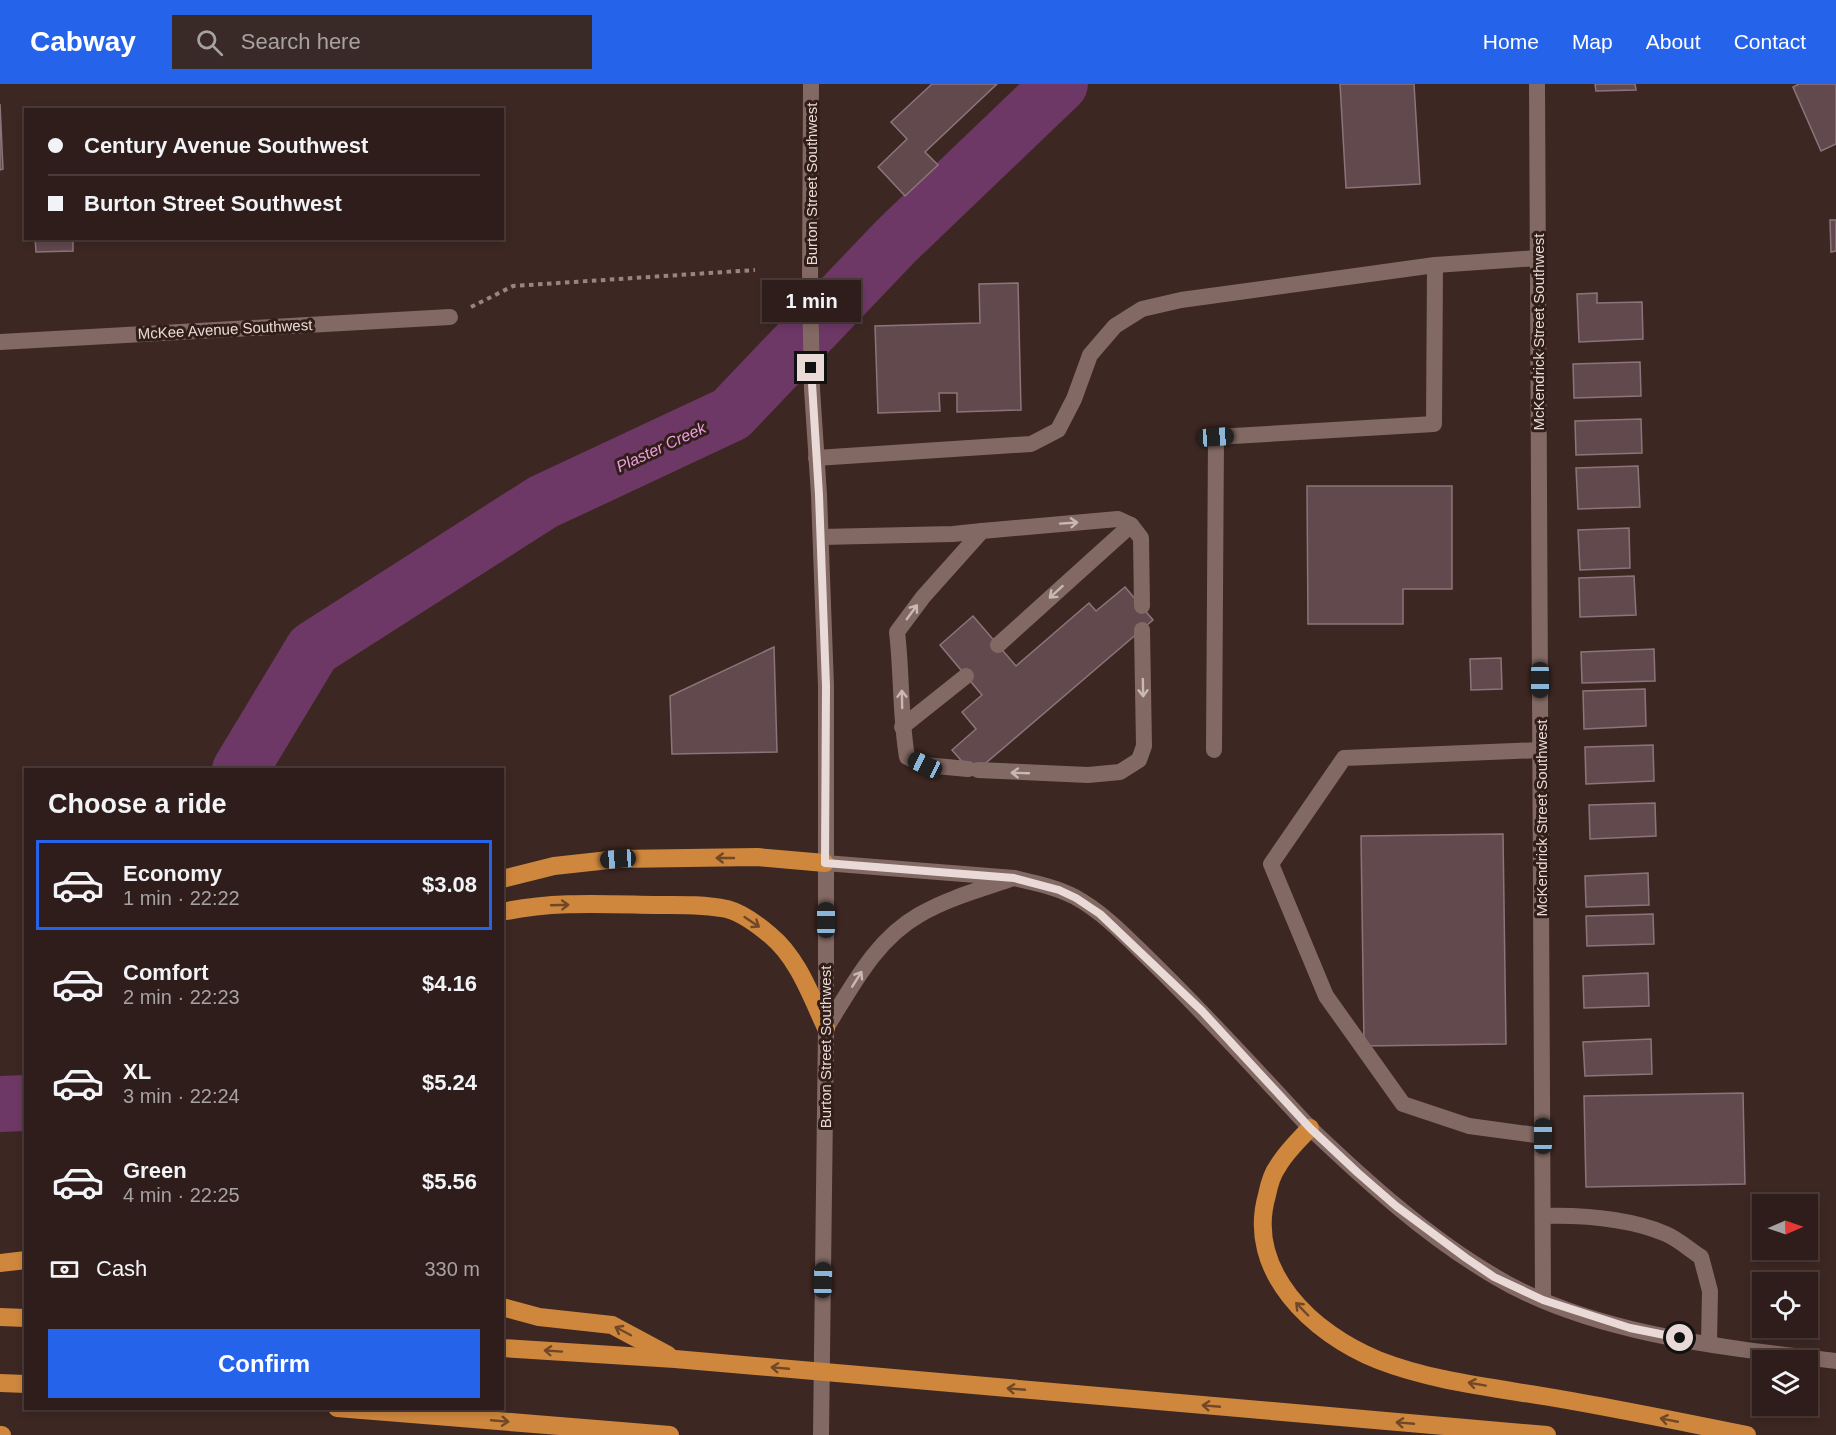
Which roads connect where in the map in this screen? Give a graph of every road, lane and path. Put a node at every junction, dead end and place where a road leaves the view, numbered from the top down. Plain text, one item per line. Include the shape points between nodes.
1 (811, 84) edge
2 (1537, 84) edge
3 (1538, 258) junction
4 (1435, 265) junction
5 (755, 270) dead end
6 (450, 317) joint
7 (0, 342) edge
8 (816, 458) junction
9 (1131, 525) junction
10 (982, 531) junction
11 (821, 537) junction
12 (1142, 606) dead end
13 (1142, 630) dead end
14 (998, 645) dead end
15 (966, 676) dead end
16 (902, 727) junction
17 (1214, 750) dead end
18 (1541, 750) junction
19 (825, 863) junction
20 (504, 878) edge
21 (1014, 878) junction
22 (504, 912) edge
23 (826, 1028) junction
24 (1310, 1128) junction
25 (1543, 1136) junction
26 (1543, 1216) junction
27 (24, 1260) edge
28 (0, 1263) edge
29 (1543, 1300) junction
30 (504, 1308) edge
31 (0, 1317) edge
32 (24, 1318) edge
33 (1709, 1344) junction
34 (504, 1348) edge
35 (675, 1359) junction
36 (1836, 1361) edge
37 (0, 1383) edge
38 (24, 1384) edge
39 (362, 1410) edge
40 (670, 1435) edge
41 (822, 1435) edge
42 (1547, 1435) edge
43 (1747, 1435) edge

1 - 8 street, Burton Street Southwest via 810,285
2 - 3 street, McKendrick Street Southwest
3 - 4 street
3 - 18 street, McKendrick Street Southwest
4 - 8 street via 1181,300 1142,309 1115,326 1090,354 1058,430 1031,444
4 - 17 street via 1434,424 1216,437
5 - 6 path via 513,286
6 - 7 street, McKee Avenue Southwest
8 - 11 street, Burton Street Southwest
10 -> 9 street via 1118,519
9 - 12 street via 1141,538
9 -> 14 street
10 - 11 street
16 -> 10 street via 897,632 922,597
11 - 19 street, Burton Street Southwest via 826,686
13 -> 16 street via 1144,746 1139,760 1120,772 1088,775 925,765 907,757
15 - 16 street
18 - 25 street, McKendrick Street Southwest
18 - 25 street via 1344,758 1270,864 1326,996 1402,1104 1469,1126
19 -> 20 highway via 757,858 618,859 554,866
19 - 21 street
19 - 23 street, Burton Street Southwest
23 -> 21 street via 866,964 902,927 934,907
21 - 24 street via 1059,890 1100,914 1202,1011
22 -> 23 highway via 532,906 611,904 707,907 738,913 783,948
23 - 41 street, Burton Street Southwest
24 - 29 street via 1396,1206 1494,1277
43 -> 24 highway via 1461,1382 1390,1364 1347,1346 1321,1328 1284,1290 1272,1271 1262,1232 1264,1205 1278,1166
25 - 26 street, McKendrick Street Southwest
26 - 29 street, McKendrick Street Southwest
26 - 33 street via 1616,1220 1667,1235 1701,1257 1710,1291
27 - 28 highway
29 - 33 street via 1630,1328
35 -> 30 highway via 612,1325 539,1317
31 - 32 highway
33 - 36 street
35 -> 34 highway
42 -> 35 highway
37 - 38 highway
39 -> 40 highway

